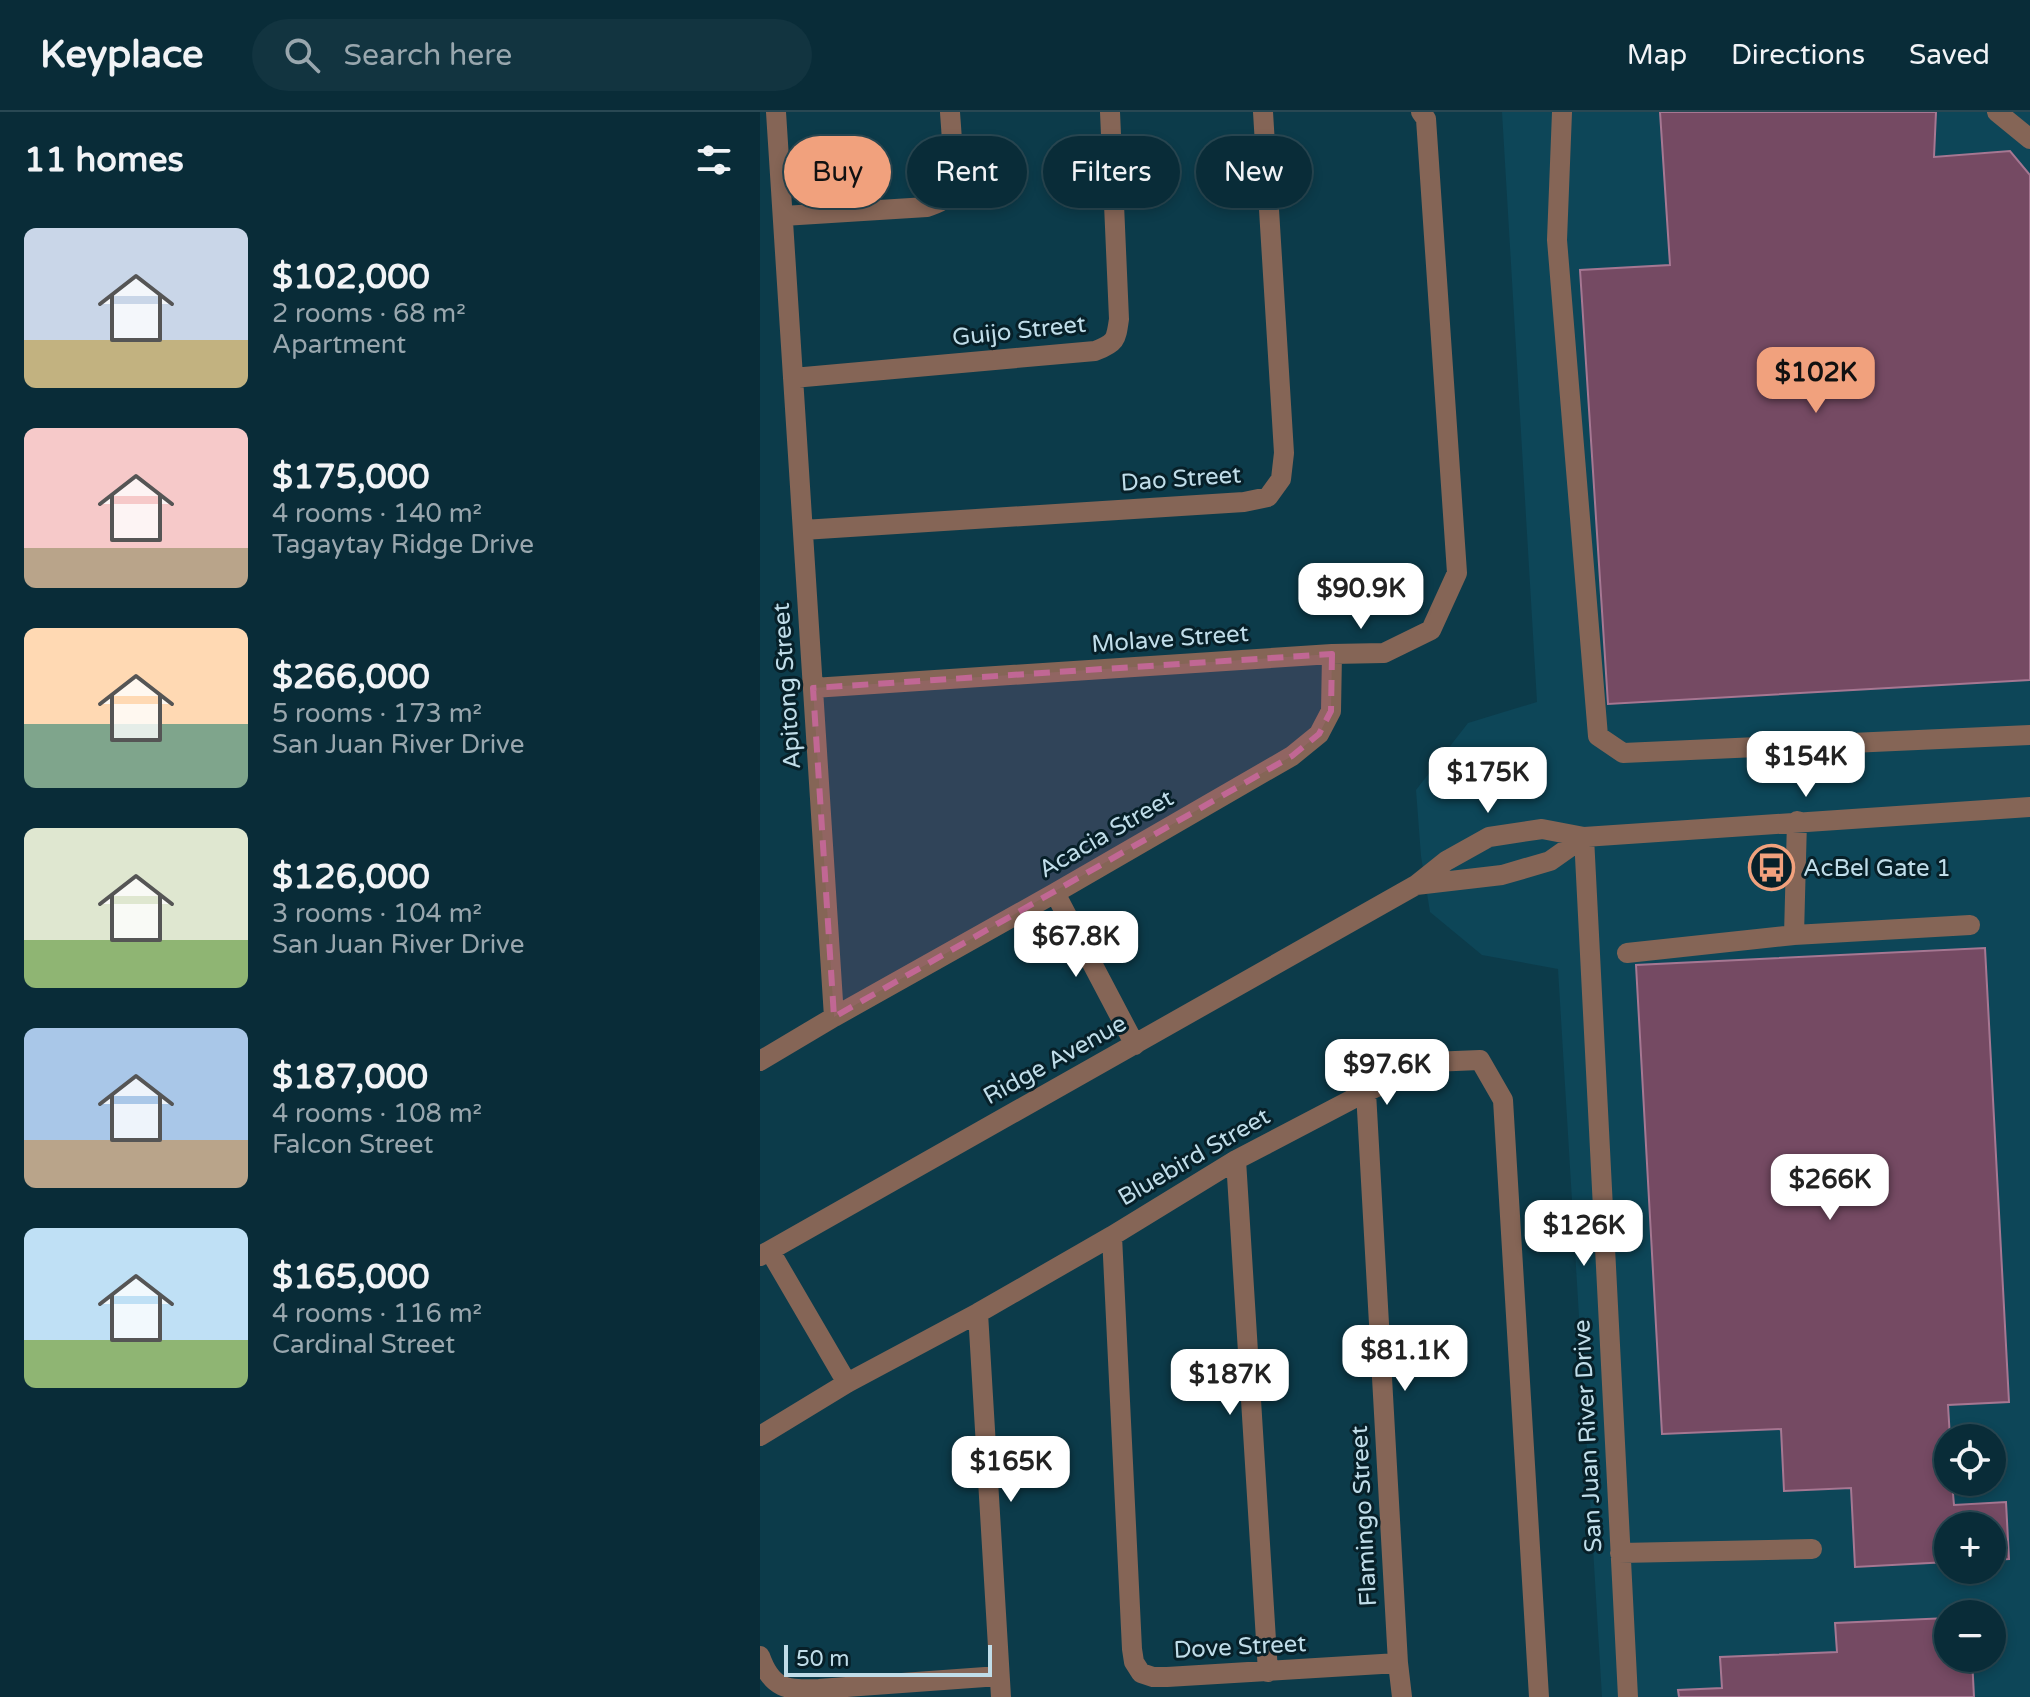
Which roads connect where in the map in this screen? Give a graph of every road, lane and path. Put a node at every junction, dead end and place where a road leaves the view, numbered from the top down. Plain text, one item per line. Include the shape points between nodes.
1 (776, 112) edge
2 (950, 112) edge
3 (1110, 112) edge
4 (1263, 112) edge
5 (1421, 112) edge
6 (1562, 112) edge
7 (1997, 112) edge
8 (2030, 139) edge
9 (783, 216) junction
10 (793, 378) junction
11 (803, 530) junction
12 (1332, 654) junction
13 (813, 688) junction
14 (2030, 735) edge
15 (2030, 807) edge
16 (1797, 821) junction
17 (1584, 837) junction
18 (1416, 885) junction
19 (1055, 893) junction
20 (1970, 925) dead end
21 (1794, 935) junction
22 (1627, 953) dead end
23 (834, 1017) junction
24 (1135, 1045) junction
25 (760, 1061) edge
26 (1366, 1092) junction
27 (1236, 1160) junction
28 (1112, 1236) junction
29 (765, 1253) edge
30 (978, 1313) junction
31 (847, 1383) junction
32 (760, 1436) edge
33 (1812, 1549) dead end
34 (1620, 1553) junction
35 (760, 1656) edge
36 (1398, 1663) junction
37 (1268, 1672) junction
38 (999, 1676) junction
39 (1001, 1697) edge
40 (1402, 1697) edge
41 (1539, 1697) edge
42 (1628, 1697) edge

1 - 9 street, Apitong Street
2 - 9 street via 952,172 944,200 927,207
3 - 10 street, Guijo Street via 1119,319 1117,338 1109,346
4 - 11 street, Dao Street via 1284,453 1281,479 1268,497
5 - 12 street, Molave Street via 1426,119 1457,573 1431,630 1384,653
6 - 14 street via 1557,240 1598,736 1623,753
7 - 8 street
9 - 10 street, Apitong Street
10 - 11 street, Apitong Street
11 - 13 street, Apitong Street
12 - 13 street, Molave Street
12 - 19 street, Acacia Street via 1331,711 1319,734 1292,756
13 - 23 street, Apitong Street
15 - 16 street
16 - 17 street
16 - 21 street
17 - 18 street via 1538,865 1502,875
17 - 18 street via 1542,829 1489,837
17 - 34 street, San Juan River Drive
18 - 24 street, Ridge Avenue
19 - 23 street, Acacia Street
19 - 24 street
20 - 21 street
21 - 22 street
23 - 25 street, Acacia Street
24 - 29 street, Ridge Avenue
26 - 27 street, Bluebird Street
26 - 36 street, Flamingo Street
26 - 41 street, Bluebird Street via 1431,1062 1480,1060 1503,1100
27 - 28 street, Bluebird Street
27 - 37 street
28 - 30 street, Bluebird Street
28 - 37 street, Dove Street via 1134,1662 1141,1673 1153,1677
29 - 31 street
30 - 31 street, Bluebird Street
30 - 38 street
31 - 32 street, Bluebird Street
33 - 34 street
34 - 42 street, San Juan River Drive
35 - 38 street via 773,1680 790,1689
36 - 37 street, Dove Street
36 - 40 street, Flamingo Street
38 - 39 street

